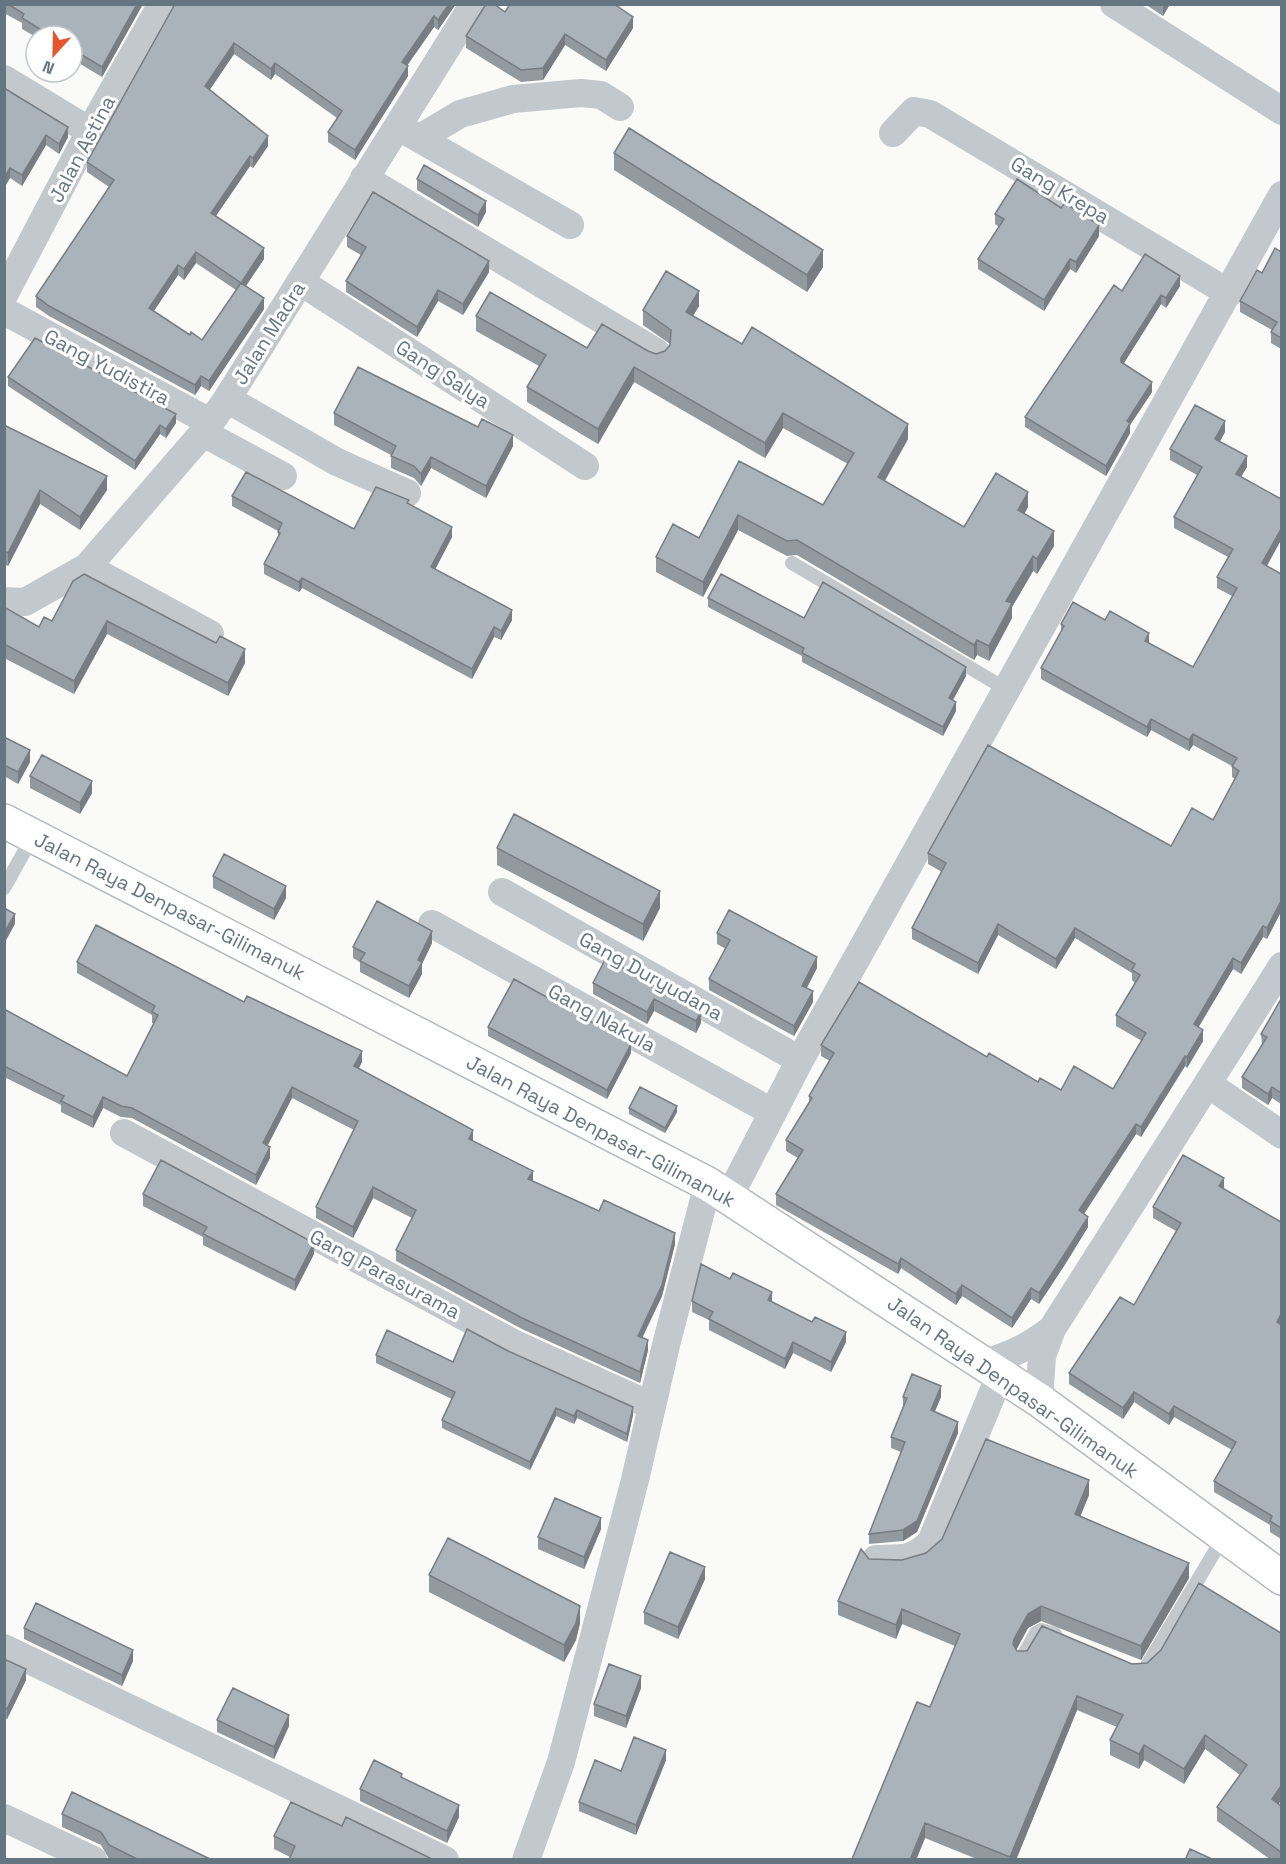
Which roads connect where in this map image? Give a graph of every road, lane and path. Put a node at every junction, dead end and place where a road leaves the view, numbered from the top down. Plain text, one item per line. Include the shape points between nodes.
1 (162, 4) edge
2 (474, 4) edge
3 (1114, 4) edge
4 (4, 79) edge
5 (620, 106) dead end
6 (1281, 111) edge
7 (90, 131) junction
8 (408, 132) junction
9 (893, 133) dead end
10 (364, 178) junction
11 (1281, 195) edge
12 (570, 225) dead end
13 (301, 282) junction
14 (1229, 293) junction
15 (4, 295) edge
16 (4, 311) edge
17 (656, 352) edge
18 (227, 399) junction
19 (206, 428) junction
20 (585, 466) dead end
21 (283, 476) dead end
22 (407, 493) dead end
23 (792, 563) dead end
24 (87, 567) junction
25 (4, 601) edge
26 (210, 634) dead end
27 (1006, 689) junction
28 (4, 821) edge
29 (33, 836) junction
30 (4, 888) edge
31 (502, 892) dead end
32 (432, 924) dead end
33 (1281, 966) edge
34 (800, 1060) junction
35 (1208, 1084) junction
36 (772, 1112) junction
37 (124, 1133) dead end
38 (1281, 1135) edge
39 (719, 1191) junction
40 (1052, 1329) junction
41 (992, 1369) junction
42 (1039, 1400) junction
43 (652, 1406) junction
44 (1224, 1536) junction
45 (876, 1559) edge
46 (1281, 1578) edge
47 (1066, 1640) edge
48 (4, 1648) edge
49 (1022, 1658) edge
50 (1136, 1670) edge
51 (4, 1818) edge
52 (93, 1860) edge
53 (445, 1860) edge
54 (526, 1860) edge

1 - 7 street, Jalan Astina
2 - 8 street, Jalan Madra
3 - 6 street
4 - 7 street
5 - 8 street via 601,95 581,93 513,99
7 - 15 street, Jalan Astina
8 - 10 street, Jalan Madra
8 - 12 street
9 - 14 street, Gang Krepa via 909,114 930,114
10 - 13 street, Jalan Madra
10 - 17 street
11 - 14 street
13 - 18 street, Jalan Madra
13 - 20 street, Gang Salya
14 - 27 street
16 - 19 street, Gang Yudistira
18 - 19 street, Jalan Madra
18 - 22 street via 337,462
19 - 21 street, Gang Yudistira
19 - 24 street, Jalan Madra
23 - 27 lane
24 - 25 street, Jalan Madra via 25,602
24 - 26 street
27 - 34 street
28 - 29 highway, Jalan Raya Denpasar-Gilimanuk
29 - 30 lane
29 - 39 highway, Jalan Raya Denpasar-Gilimanuk
31 - 34 street, Gang Duryudana
32 - 36 street, Gang Nakula
33 - 35 street
34 - 36 street
35 - 38 street
35 - 40 street
36 - 39 street
37 - 43 street, Gang Parasurama via 515,1344
39 - 41 highway, Jalan Raya Denpasar-Gilimanuk
39 - 43 street
40 - 41 street
40 - 42 street via 1042,1356
41 - 42 highway, Jalan Raya Denpasar-Gilimanuk
41 - 45 street via 931,1542 921,1553 908,1558
42 - 44 highway, Jalan Raya Denpasar-Gilimanuk
43 - 54 street via 564,1750
44 - 46 highway, Jalan Raya Denpasar-Gilimanuk
44 - 50 lane via 1153,1660 1145,1669
47 - 49 lane via 1041,1630
48 - 53 street
51 - 52 street

